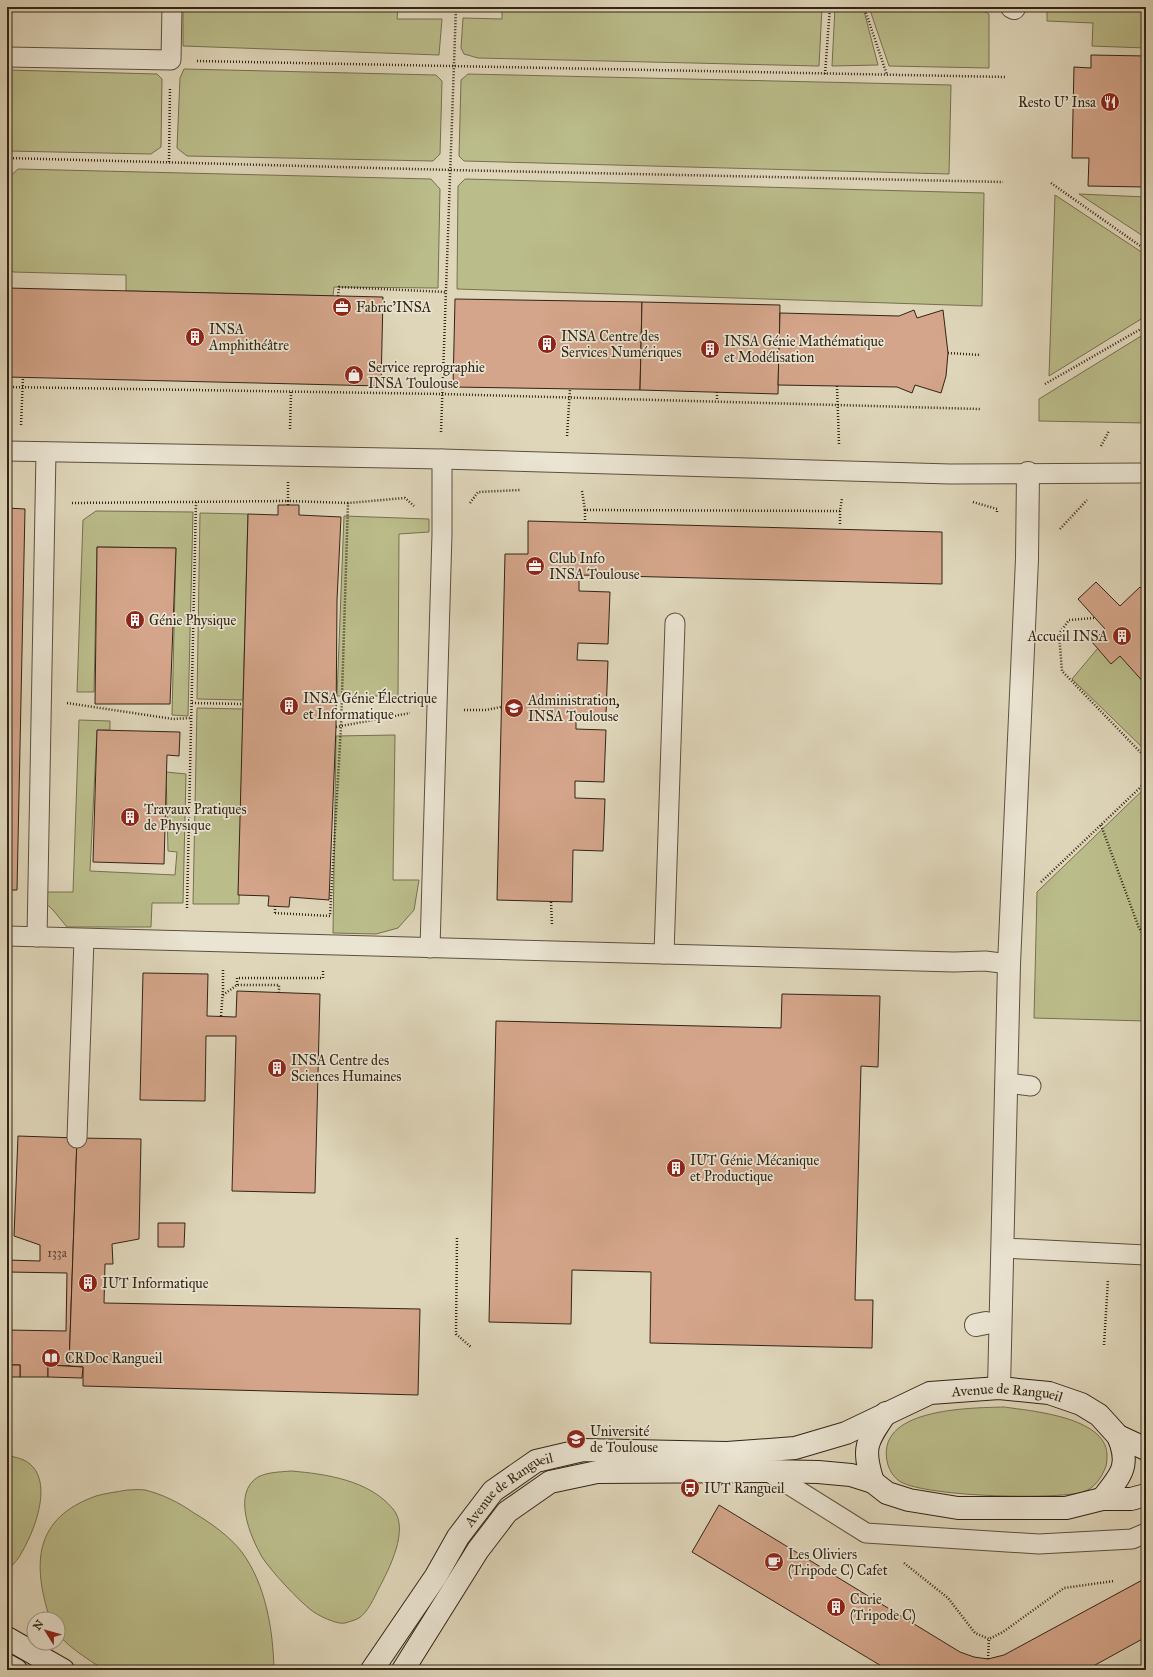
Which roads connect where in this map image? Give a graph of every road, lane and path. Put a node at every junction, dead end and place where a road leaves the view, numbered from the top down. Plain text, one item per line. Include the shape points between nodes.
1 (172, 7) edge
2 (456, 7) edge
3 (830, 7) edge
4 (864, 7) edge
5 (7, 57) edge
6 (171, 60) junction
7 (453, 67) junction
8 (825, 74) junction
9 (887, 75) junction
10 (1006, 78) dead end
11 (7, 158) edge
12 (169, 162) junction
13 (451, 170) junction
14 (1003, 182) dead end
15 (1051, 183) dead end
16 (1146, 250) edge
17 (446, 292) junction
18 (338, 296) dead end
19 (1146, 326) edge
20 (948, 353) dead end
21 (981, 355) dead end
22 (23, 377) dead end
23 (1045, 384) dead end
24 (837, 386) dead end
25 (7, 387) edge
26 (22, 388) junction
27 (570, 389) dead end
28 (717, 392) dead end
29 (442, 394) junction
30 (570, 398) junction
31 (717, 401) junction
32 (837, 405) junction
33 (980, 409) dead end
34 (441, 418) dead end
35 (567, 436) dead end
36 (14, 451) edge
37 (46, 452) junction
38 (442, 459) junction
39 (1028, 473) junction
40 (1146, 473) edge
41 (576, 488) dead end
42 (526, 490) dead end
43 (843, 494) dead end
44 (1092, 494) dead end
45 (288, 501) junction
46 (196, 502) junction
47 (970, 502) dead end
48 (65, 503) dead end
49 (348, 503) junction
50 (288, 505) dead end
51 (417, 508) dead end
52 (465, 509) dead end
53 (585, 510) junction
54 (840, 511) junction
55 (998, 516) dead end
56 (585, 523) dead end
57 (840, 525) dead end
58 (1060, 529) dead end
59 (1094, 618) dead end
60 (675, 623) dead end
61 (61, 702) dead end
62 (192, 703) junction
63 (243, 704) dead end
64 (501, 707) dead end
65 (458, 710) dead end
66 (413, 712) dead end
67 (191, 718) junction
68 (336, 727) dead end
69 (341, 727) junction
70 (1146, 758) edge
71 (1146, 782) edge
72 (187, 908) dead end
73 (275, 913) dead end
74 (7, 936) edge
75 (37, 937) junction
76 (84, 939) junction
77 (1146, 939) edge
78 (430, 948) junction
79 (664, 954) junction
80 (1009, 964) junction
81 (223, 970) dead end
82 (322, 978) dead end
83 (237, 985) junction
84 (279, 993) dead end
85 (223, 995) junction
86 (221, 1016) dead end
87 (1007, 1083) junction
88 (1031, 1086) dead end
89 (77, 1138) dead end
90 (457, 1238) dead end
91 (1003, 1248) junction
92 (1110, 1254) junction
93 (1146, 1256) edge
94 (1104, 1345) dead end
95 (471, 1347) dead end
96 (999, 1388) junction
97 (887, 1412) junction
98 (1118, 1436) junction
99 (1146, 1449) edge
100 (767, 1471) junction
101 (874, 1482) junction
102 (1146, 1495) edge
103 (1102, 1499) junction
104 (1146, 1533) edge
105 (902, 1562) dead end
106 (1114, 1581) dead end
107 (7, 1638) edge
108 (990, 1639) junction
109 (988, 1659) dead end
110 (7, 1665) edge
111 (16, 1670) edge
112 (63, 1670) edge
113 (372, 1670) edge
114 (403, 1670) edge

1 - 6 lane
2 - 7 path
3 - 8 path
4 - 9 path
5 - 6 lane
6 - 7 path
6 - 12 path
7 - 8 path
7 - 13 path
8 - 9 path
9 - 10 path
11 - 12 path
12 - 13 path
13 - 14 path
13 - 17 path
15 - 16 path
17 - 18 path via 339,287
17 - 29 path
19 - 23 path
20 - 21 path
22 - 26 path
24 - 32 path
25 - 26 path
26 - 29 path
26 - 36 path
27 - 30 path
28 - 31 path
29 - 30 path
29 - 34 path
30 - 31 path
30 - 35 path
31 - 32 path
32 - 33 path
36 - 37 lane
37 - 38 lane
37 - 75 lane
38 - 39 lane via 950,474
38 - 78 lane
39 - 40 lane
39 - 80 street via 1027,559
41 - 53 path via 582,488
42 - 52 path via 478,492
43 - 54 path
44 - 58 path
45 - 46 path
45 - 49 path
45 - 50 path
46 - 48 path
46 - 62 path
47 - 55 path via 997,509
49 - 51 path via 405,498
49 - 69 path
53 - 54 path
53 - 56 path
54 - 57 path
59 - 70 path via 1069,620 1060,634 1062,671
60 - 79 lane
61 - 67 path via 173,719
62 - 63 path
62 - 67 path
64 - 65 path
66 - 69 path
67 - 72 path
68 - 69 path
69 - 73 path via 330,916
71 - 77 path via 1101,825 1139,928
74 - 75 lane
75 - 76 lane
76 - 78 lane
76 - 89 lane
78 - 79 lane
79 - 80 lane via 985,961
80 - 87 street
81 - 85 path
82 - 83 path via 237,978
83 - 84 path via 279,985
83 - 85 path
85 - 86 path
87 - 88 lane
87 - 91 street
90 - 95 path via 456,1334
91 - 92 lane
91 - 96 street
92 - 93 lane
92 - 94 path
96 - 97 street, Avenue de Rangueil via 930,1393
96 - 98 street, Avenue de Rangueil via 1049,1393 1081,1404 1099,1415
97 - 101 street via 871,1435 866,1450 867,1464
97 - 113 street, Avenue de Rangueil via 846,1433 795,1448 727,1453 583,1450 536,1461 493,1491 458,1537 436,1576
98 - 99 street, Avenue de Rangueil
98 - 103 street, Avenue de Rangueil via 1124,1450 1125,1464 1117,1481
100 - 101 street, Avenue de Rangueil via 851,1475
100 - 104 lane via 866,1533 1039,1544 1132,1539
100 - 114 street, Avenue de Rangueil via 597,1472 550,1482 507,1512 478,1550
101 - 103 street, Avenue de Rangueil via 887,1493 909,1500 958,1508 1066,1508
102 - 103 street, Avenue de Rangueil via 1131,1499
105 - 108 path via 948,1598 976,1633
106 - 108 path via 1064,1588
107 - 112 street
108 - 109 path
110 - 111 street

